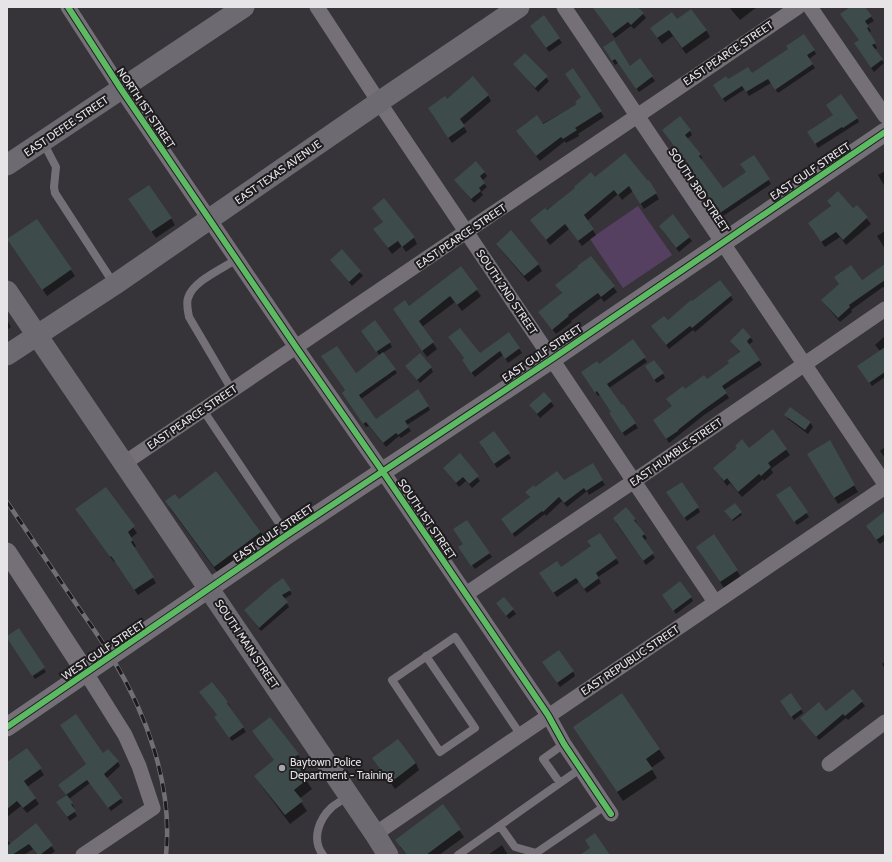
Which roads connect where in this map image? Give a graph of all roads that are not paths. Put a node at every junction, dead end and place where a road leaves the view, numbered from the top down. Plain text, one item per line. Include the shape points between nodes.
1 (68, 7) edge
2 (244, 7) edge
3 (317, 7) edge
4 (519, 7) edge
5 (564, 7) edge
6 (798, 7) edge
7 (810, 7) edge
8 (121, 89) junction
9 (378, 102) junction
10 (636, 115) junction
11 (885, 116) edge
12 (885, 132) edge
13 (42, 141) junction
14 (7, 165) edge
15 (210, 219) junction
16 (466, 232) junction
17 (722, 243) junction
18 (237, 259) junction
19 (114, 284) junction
20 (7, 291) edge
21 (885, 309) edge
22 (37, 335) junction
23 (296, 347) junction
24 (7, 355) edge
25 (552, 359) junction
26 (804, 363) junction
27 (232, 390) junction
28 (203, 410) junction
29 (123, 464) junction
30 (383, 472) junction
31 (634, 481) junction
32 (885, 486) edge
33 (287, 535) junction
34 (7, 552) edge
35 (209, 589) junction
36 (466, 594) junction
37 (715, 602) junction
38 (426, 656) junction
39 (86, 673) junction
40 (548, 715) junction
41 (885, 722) edge
42 (7, 727) edge
43 (520, 734) junction
44 (564, 744) junction
45 (829, 764) dead end
46 (580, 769) junction
47 (560, 783) junction
48 (349, 796) junction
49 (608, 810) joint
50 (500, 826) junction
51 (375, 834) junction
52 (83, 855) edge
53 (323, 855) edge
54 (388, 855) edge
55 (458, 855) edge

1 - 8 street, NORTH 1ST STREET
2 - 8 main road, EAST DEFEE STREET
3 - 9 street, SOUTH 2ND STREET
4 - 9 main road, EAST TEXAS AVENUE
5 - 10 street, SOUTH 3RD STREET
6 - 10 street, EAST PEARCE STREET
7 - 11 street
8 - 13 main road, EAST DEFEE STREET
8 - 15 street, NORTH 1ST STREET
9 - 15 main road, EAST TEXAS AVENUE
9 - 16 street, SOUTH 2ND STREET
10 - 16 street, EAST PEARCE STREET
10 - 17 street, SOUTH 3RD STREET
12 - 17 street, EAST GULF STREET
13 - 14 main road, EAST DEFEE STREET
13 - 19 lane via 56,167 55,193
15 - 18 street, SOUTH 1ST STREET
15 - 19 main road, EAST TEXAS AVENUE
16 - 23 street, EAST PEARCE STREET
16 - 25 street, SOUTH 2ND STREET
17 - 25 street, EAST GULF STREET
17 - 26 street, SOUTH 3RD STREET
18 - 23 street, SOUTH 1ST STREET
18 - 27 lane via 199,282 192,290 187,308 189,317
19 - 22 main road, EAST TEXAS AVENUE
20 - 22 main road, SOUTH MAIN STREET
21 - 26 street, EAST HUMBLE STREET
22 - 24 main road, EAST TEXAS AVENUE
22 - 29 main road, SOUTH MAIN STREET
23 - 27 street, EAST PEARCE STREET
23 - 30 street, SOUTH 1ST STREET
25 - 30 street, EAST GULF STREET
25 - 31 street, SOUTH 2ND STREET
26 - 31 street, EAST HUMBLE STREET
26 - 32 street, SOUTH 3RD STREET
27 - 28 street, EAST PEARCE STREET
28 - 29 street, EAST PEARCE STREET
28 - 33 lane
29 - 35 main road, SOUTH MAIN STREET
30 - 33 street, EAST GULF STREET
30 - 36 street, SOUTH 1ST STREET
31 - 36 street, EAST HUMBLE STREET
31 - 37 street, SOUTH 2ND STREET
32 - 37 street, EAST REPUBLIC STREET
33 - 35 street, EAST GULF STREET
34 - 39 street
35 - 39 street, WEST GULF STREET
35 - 48 main road, SOUTH MAIN STREET
36 - 40 street, SOUTH 1ST STREET
37 - 40 street, EAST REPUBLIC STREET
38 - 38 lane via 392,680 440,752 475,728
38 - 43 lane via 455,637
39 - 42 street, WEST GULF STREET
39 - 52 street via 125,735 153,808
40 - 43 street, EAST REPUBLIC STREET
40 - 44 street, SOUTH 1ST STREET
41 - 45 street
43 - 51 street, EAST REPUBLIC STREET
44 - 46 street, SOUTH 1ST STREET
44 - 47 lane via 543,759
46 - 47 lane
46 - 49 street, SOUTH 1ST STREET
47 - 50 lane
48 - 51 main road, SOUTH MAIN STREET
48 - 53 lane via 332,807 321,822 316,835
49 - 50 lane via 536,853 515,847
50 - 55 lane
51 - 54 main road, SOUTH MAIN STREET

